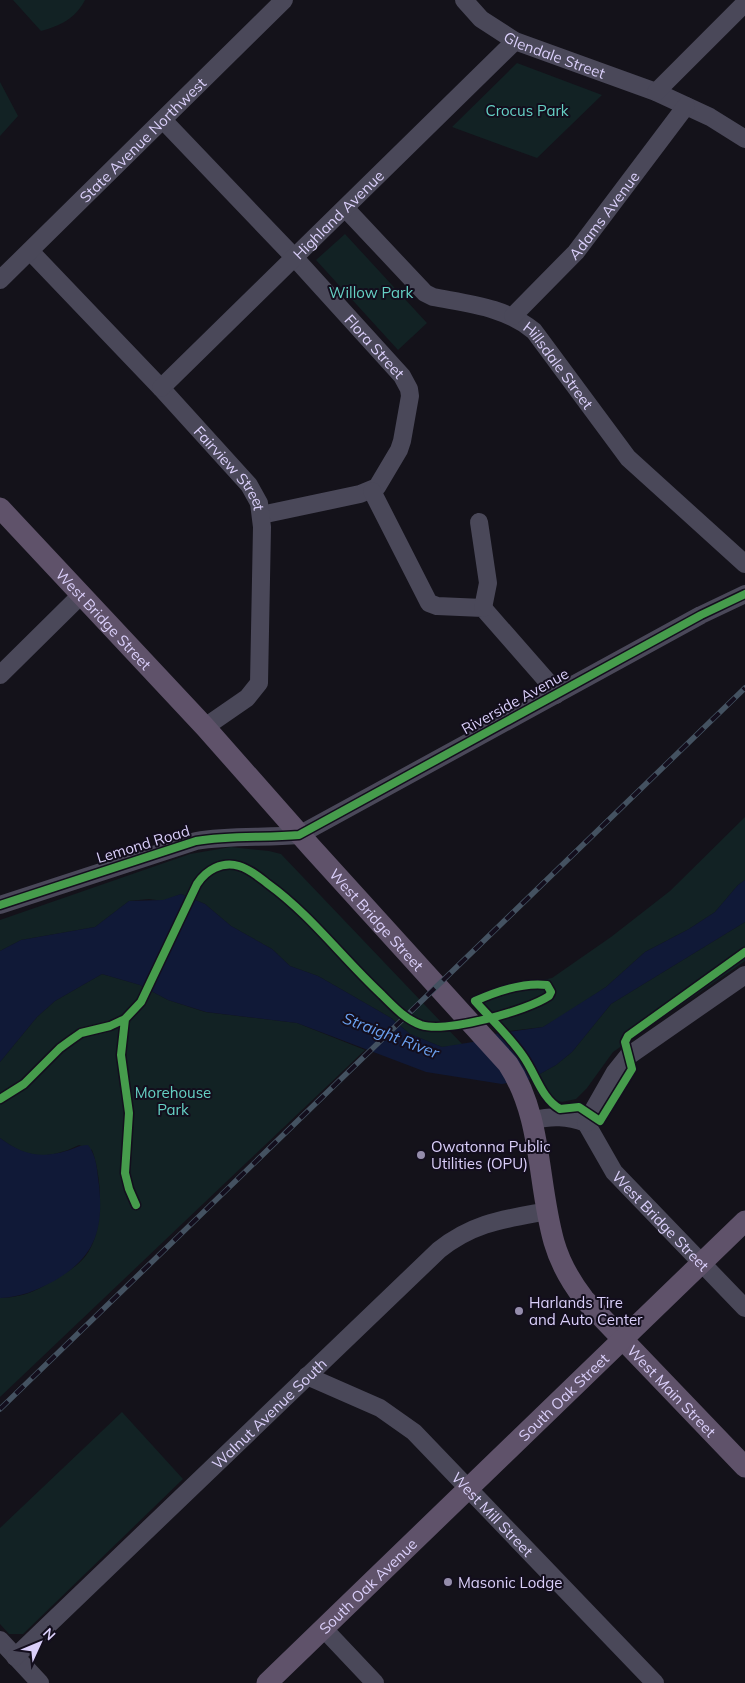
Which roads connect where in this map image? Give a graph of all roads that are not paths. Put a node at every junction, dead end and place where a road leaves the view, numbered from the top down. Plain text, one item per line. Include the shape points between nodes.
1 (284, 0) edge
2 (464, 0) edge
3 (745, 3) edge
4 (515, 42) junction
5 (656, 92) junction
6 (686, 106) junction
7 (163, 120) junction
8 (745, 139) edge
9 (346, 210) junction
10 (30, 251) junction
11 (294, 257) junction
12 (0, 280) edge
13 (513, 316) junction
14 (161, 388) junction
15 (372, 491) junction
16 (0, 508) edge
17 (261, 515) junction
18 (479, 522) dead end
19 (745, 564) edge
20 (745, 594) edge
21 (81, 595) junction
22 (483, 608) junction
23 (0, 675) edge
24 (556, 695) junction
25 (205, 727) junction
26 (300, 835) junction
27 (0, 905) edge
28 (745, 975) edge
29 (533, 1120) junction
30 (586, 1123) junction
31 (548, 1211) junction
32 (745, 1221) edge
33 (701, 1263) junction
34 (745, 1308) edge
35 (622, 1339) junction
36 (307, 1376) junction
37 (745, 1466) edge
38 (469, 1489) junction
39 (324, 1629) junction
40 (0, 1640) edge
41 (15, 1656) junction
42 (40, 1683) edge
43 (267, 1683) edge
44 (375, 1683) edge
45 (655, 1683) edge

1 - 7 street, State Avenue Northwest
2 - 4 street, Glendale Street via 481,19
3 - 5 street
4 - 5 street, Glendale Street
4 - 9 street, Highland Avenue
5 - 6 street, Glendale Street
6 - 8 street
6 - 13 street, Adams Avenue via 576,252
7 - 10 street, State Avenue Northwest
7 - 11 street, Flora Street
9 - 11 street, Highland Avenue
9 - 13 street, Hillsdale Street via 425,293
10 - 12 street, State Avenue Northwest
10 - 14 street, Fairview Street
11 - 14 street, Highland Avenue
11 - 15 street, Flora Street via 402,376 409,389 399,450 381,483
13 - 19 street, Hillsdale Street via 534,332 628,458
14 - 17 street, Fairview Street via 249,485 259,503
15 - 17 street
15 - 22 street via 429,602 437,606
16 - 21 main road, West Bridge Street
17 - 25 street, Fairview Street via 259,683 247,698
18 - 22 street via 488,583
20 - 24 street, Riverside Avenue
21 - 23 street
21 - 25 main road, West Bridge Street
22 - 24 street
24 - 26 street, Riverside Avenue
25 - 26 main road, West Bridge Street
26 - 27 street, Lemond Road via 219,837 196,841
26 - 29 main road, West Bridge Street via 508,1064
28 - 30 street via 627,1057
29 - 30 street via 568,1117
29 - 31 main road, West Main Street
30 - 33 street, West Bridge Street via 614,1172
31 - 35 main road, West Main Street via 554,1243 572,1282
31 - 36 street, Walnut Avenue South via 490,1221 454,1237
32 - 33 main road, South Oak Street
33 - 34 street, West Bridge Street
33 - 35 main road, South Oak Street
35 - 37 main road, West Main Street
35 - 38 main road, South Oak Street
36 - 38 street, West Mill Street via 380,1408 401,1422 426,1443
36 - 41 street, Walnut Avenue South
38 - 39 main road, South Oak Avenue
38 - 45 street, West Mill Street
39 - 43 main road, South Oak Avenue
39 - 44 street
40 - 41 street
41 - 42 street

